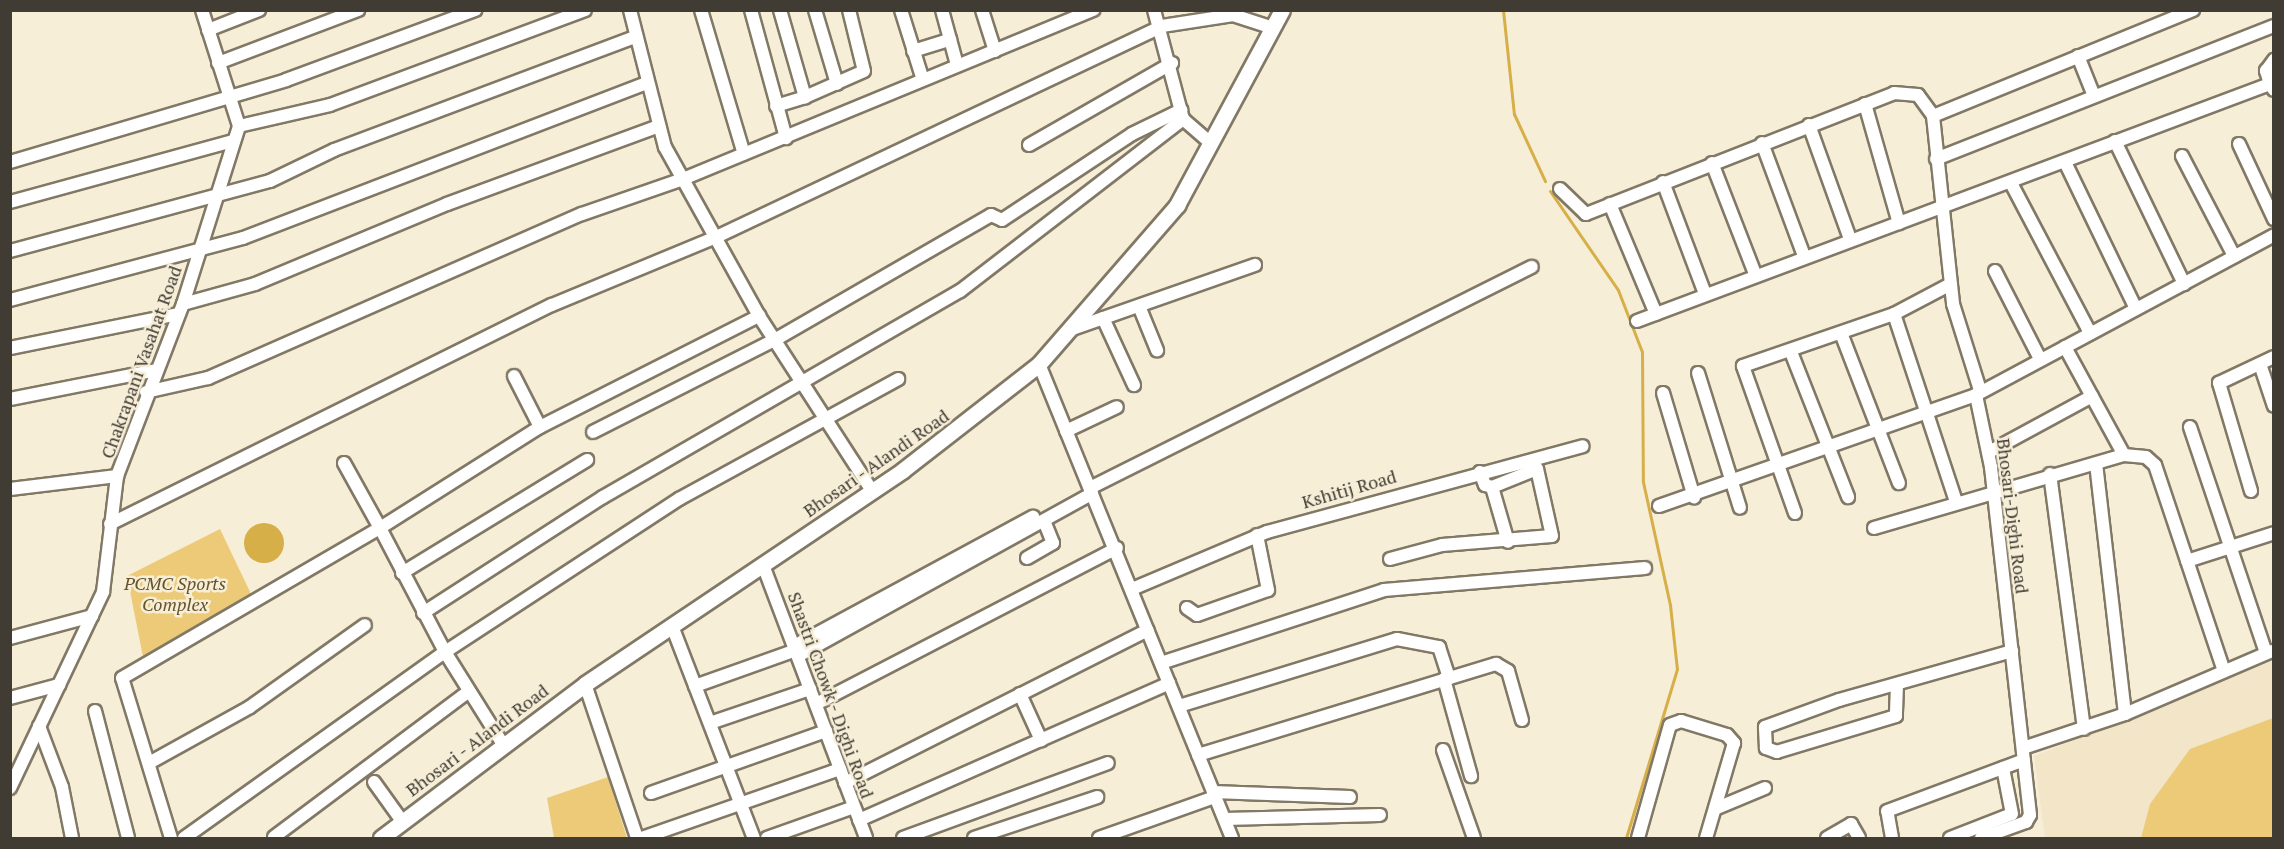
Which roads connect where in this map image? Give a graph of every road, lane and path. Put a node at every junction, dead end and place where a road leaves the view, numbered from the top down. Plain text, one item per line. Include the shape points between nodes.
1 (202, 10) edge
2 (259, 10) edge
3 (358, 10) edge
4 (475, 10) edge
5 (585, 10) edge
6 (630, 10) edge
7 (701, 10) edge
8 (751, 10) edge
9 (780, 10) edge
10 (815, 10) edge
11 (849, 10) edge
12 (901, 10) edge
13 (942, 10) edge
14 (982, 10) edge
15 (1094, 10) edge
16 (1155, 10) edge
17 (1282, 10) edge
18 (2193, 10) edge
19 (1162, 26) junction
20 (2274, 26) edge
21 (1270, 27) junction
22 (208, 30) junction
23 (634, 37) junction
24 (950, 40) junction
25 (914, 51) junction
26 (995, 51) junction
27 (2078, 56) junction
28 (2274, 60) edge
29 (218, 63) junction
30 (1172, 63) junction
31 (957, 65) junction
32 (922, 77) junction
33 (646, 83) junction
34 (837, 84) junction
35 (2272, 87) edge
36 (229, 95) junction
37 (2094, 96) junction
38 (805, 97) junction
39 (1865, 104) junction
40 (776, 106) junction
41 (1182, 115) junction
42 (1933, 116) junction
43 (1809, 125) junction
44 (239, 126) junction
45 (656, 127) junction
46 (786, 138) junction
47 (233, 141) junction
48 (2115, 141) junction
49 (1762, 142) junction
50 (1211, 143) junction
51 (2240, 144) dead end
52 (1029, 146) dead end
53 (744, 154) junction
54 (2182, 156) dead end
55 (1936, 159) junction
56 (10, 162) edge
57 (2065, 162) junction
58 (1712, 163) junction
59 (683, 179) junction
60 (1663, 182) junction
61 (2011, 183) junction
62 (1560, 189) dead end
63 (220, 197) junction
64 (10, 202) edge
65 (1610, 204) junction
66 (1942, 210) junction
67 (2274, 219) edge
68 (1899, 222) junction
69 (2274, 235) edge
70 (714, 238) junction
71 (1850, 239) junction
72 (201, 250) junction
73 (10, 251) edge
74 (1804, 256) junction
75 (2234, 256) junction
76 (1255, 265) dead end
77 (1532, 267) dead end
78 (1995, 271) dead end
79 (1755, 274) junction
80 (1951, 284) junction
81 (2184, 284) junction
82 (1705, 294) junction
83 (10, 300) edge
84 (1139, 306) junction
85 (181, 309) junction
86 (2136, 309) junction
87 (1656, 314) junction
88 (1894, 314) junction
89 (759, 316) junction
90 (1103, 318) junction
91 (1637, 321) dead end
92 (1072, 329) junction
93 (1842, 333) junction
94 (2090, 333) junction
95 (778, 338) junction
96 (2065, 346) junction
97 (10, 348) edge
98 (1157, 350) dead end
99 (1791, 352) junction
100 (2274, 357) edge
101 (2040, 359) junction
102 (1039, 364) junction
103 (2260, 364) junction
104 (156, 370) junction
105 (1698, 374) dead end
106 (514, 376) dead end
107 (898, 379) dead end
108 (803, 384) junction
109 (1134, 385) dead end
110 (146, 392) junction
111 (1978, 392) junction
112 (1663, 393) dead end
113 (2092, 396) junction
114 (10, 399) edge
115 (2274, 406) edge
116 (1117, 407) dead end
117 (1927, 408) junction
118 (823, 418) junction
119 (540, 427) junction
120 (1875, 427) junction
121 (2190, 427) dead end
122 (1066, 431) junction
123 (593, 432) dead end
124 (1825, 444) junction
125 (1583, 446) dead end
126 (1989, 452) junction
127 (2124, 455) junction
128 (587, 460) dead end
129 (344, 463) dead end
130 (2096, 464) junction
131 (1780, 465) junction
132 (1480, 472) junction
133 (2050, 474) junction
134 (117, 476) junction
135 (1732, 483) junction
136 (1899, 483) dead end
137 (1492, 487) junction
138 (10, 489) edge
139 (1992, 489) junction
140 (2251, 490) dead end
141 (872, 491) junction
142 (1091, 491) junction
143 (1694, 496) junction
144 (1848, 497) dead end
145 (1956, 501) junction
146 (1058, 504) dead end
147 (1659, 506) dead end
148 (1740, 507) dead end
149 (1795, 513) dead end
150 (1044, 521) junction
151 (110, 524) junction
152 (380, 528) junction
153 (1874, 528) dead end
154 (2274, 533) edge
155 (1257, 535) junction
156 (1508, 542) junction
157 (2232, 546) junction
158 (1117, 548) junction
159 (1027, 558) dead end
160 (1390, 559) dead end
161 (2187, 561) junction
162 (764, 565) junction
163 (1645, 568) dead end
164 (402, 573) junction
165 (1132, 589) junction
166 (1187, 608) dead end
167 (423, 613) junction
168 (92, 615) junction
169 (365, 625) dead end
170 (672, 626) junction
171 (1148, 630) junction
172 (10, 638) edge
173 (796, 650) junction
174 (2012, 651) junction
175 (445, 652) junction
176 (2270, 652) edge
177 (1161, 663) junction
178 (2223, 668) junction
179 (1447, 679) junction
180 (1169, 683) junction
181 (585, 684) junction
182 (1897, 684) junction
183 (59, 685) junction
184 (695, 686) junction
185 (810, 689) junction
186 (468, 692) junction
187 (1020, 694) junction
188 (10, 699) edge
189 (816, 704) junction
190 (1179, 706) junction
191 (96, 711) dead end
192 (2125, 714) junction
193 (1522, 720) dead end
194 (710, 723) junction
195 (39, 726) junction
196 (2084, 729) junction
197 (826, 731) junction
198 (1041, 740) junction
199 (502, 744) junction
200 (1443, 750) dead end
201 (2024, 754) junction
202 (1198, 755) junction
203 (149, 763) junction
204 (1108, 763) dead end
205 (726, 765) junction
206 (2003, 768) junction
207 (840, 769) junction
208 (1471, 776) dead end
209 (374, 782) dead end
210 (845, 783) junction
211 (10, 788) edge
212 (1765, 788) dead end
213 (651, 793) dead end
214 (1214, 794) junction
215 (1097, 797) dead end
216 (1350, 797) dead end
217 (741, 806) junction
218 (854, 807) junction
219 (1718, 808) junction
220 (1380, 815) dead end
221 (1225, 819) junction
222 (858, 820) junction
223 (402, 821) junction
224 (1005, 834) edge
225 (274, 837) dead end
226 (385, 837) edge
227 (72, 838) edge
228 (128, 838) edge
229 (171, 838) edge
230 (184, 838) edge
231 (637, 838) edge
232 (642, 838) edge
233 (754, 838) edge
234 (767, 838) edge
235 (866, 838) edge
236 (903, 838) edge
237 (974, 838) edge
238 (1099, 838) edge
239 (1232, 838) edge
240 (1474, 838) edge
241 (1638, 838) edge
242 (1706, 838) edge
243 (1827, 838) edge
244 (1859, 838) edge
245 (1892, 838) edge
246 (1950, 838) edge
247 (1981, 838) edge

1 - 22 street
2 - 22 street
3 - 29 street
4 - 36 street via 286,80
5 - 44 street via 330,105
6 - 23 street
7 - 53 street
8 - 40 street
9 - 38 street
10 - 34 street
11 - 34 street via 865,69
12 - 25 street
13 - 24 street
14 - 26 street
15 - 26 street
16 - 19 street
17 - 21 main road, Bhosari - Alandi Road
18 - 27 street
19 - 21 street via 1233,15
19 - 30 street
19 - 70 street
20 - 37 street
21 - 50 main road, Bhosari - Alandi Road
22 - 29 street
23 - 33 street
23 - 63 street
24 - 25 street
24 - 31 street
25 - 32 street
26 - 31 street
27 - 37 street
27 - 42 street
28 - 35 street via 2266,71
29 - 36 street
30 - 41 street
30 - 52 street
31 - 32 street
32 - 46 street
33 - 45 street
33 - 72 street
34 - 38 street
35 - 48 street
36 - 44 street
36 - 56 street
37 - 55 street
38 - 40 street
39 - 42 street via 1907,92 1926,102
39 - 43 street
39 - 68 street
40 - 46 street
41 - 50 street
41 - 95 street via 1132,134 1002,220 991,215
41 - 108 street via 960,291
42 - 55 street, Bhosari-Dighi Road
43 - 49 street
43 - 71 street
44 - 47 street, Chakrapani Vasahat Road
45 - 59 street
45 - 85 street via 447,204 255,284
46 - 53 street
47 - 63 street, Chakrapani Vasahat Road
47 - 64 street
48 - 57 street
48 - 81 street
49 - 58 street
49 - 74 street
50 - 92 main road, Bhosari - Alandi Road via 1177,206
51 - 67 street
53 - 59 street
54 - 75 street
55 - 66 street, Bhosari-Dighi Road
57 - 61 street
57 - 86 street
58 - 60 street
58 - 79 street
59 - 70 street
59 - 110 street via 582,214 208,378
60 - 65 street
60 - 82 street
61 - 66 street
61 - 94 street
62 - 65 street via 1583,213
63 - 72 street, Chakrapani Vasahat Road
63 - 73 street
65 - 87 street
66 - 68 street
66 - 80 street, Bhosari-Dighi Road
68 - 71 street
69 - 75 street
70 - 89 street
70 - 151 street via 552,305
71 - 74 street
72 - 83 street
72 - 85 street, Chakrapani Vasahat Road
74 - 79 street
75 - 81 street
76 - 84 street
77 - 142 street
78 - 101 street
79 - 82 street
80 - 88 street
80 - 111 street, Bhosari-Dighi Road
81 - 86 street
82 - 87 street
84 - 90 street
84 - 98 street
85 - 97 street
85 - 104 street, Chakrapani Vasahat Road
86 - 94 street
87 - 91 street
88 - 93 street
88 - 117 street
89 - 95 street
89 - 119 street
90 - 92 street
90 - 109 street
92 - 102 main road, Bhosari - Alandi Road
93 - 99 street
93 - 120 street
94 - 96 street
95 - 108 street
95 - 123 street
96 - 101 street
96 - 113 street
99 - 124 street
99 - 131 street via 1743,366
100 - 103 street
101 - 111 street
102 - 122 street
102 - 141 main road, Bhosari - Alandi Road
103 - 115 street
103 - 140 street via 2218,383
104 - 110 street, Chakrapani Vasahat Road
104 - 114 street
105 - 135 street
106 - 119 street
107 - 118 street
108 - 118 street
108 - 167 street via 603,497
110 - 134 street, Chakrapani Vasahat Road
111 - 117 street
111 - 126 street, Bhosari-Dighi Road
112 - 143 street
113 - 126 street
113 - 127 street
116 - 122 street
117 - 120 street
117 - 145 street
118 - 141 street
118 - 175 street via 679,499
119 - 152 street
120 - 124 street
120 - 136 street
121 - 157 street
122 - 142 street
124 - 131 street
124 - 144 street
125 - 132 street, Kshitij Road
126 - 139 street, Bhosari-Dighi Road
127 - 130 street
127 - 161 street via 2146,458 2156,465
128 - 164 street
129 - 152 street
130 - 133 street
130 - 192 street
131 - 135 street
131 - 149 street
132 - 137 street via 1485,485
132 - 155 street, Kshitij Road
133 - 139 street
133 - 196 street
134 - 138 street
134 - 151 street, Chakrapani Vasahat Road
135 - 143 street
135 - 148 street
137 - 156 street
137 - 156 street via 1533,468 1539,472 1552,536
139 - 145 street
139 - 174 street, Bhosari-Dighi Road
141 - 162 main road, Bhosari - Alandi Road
142 - 150 street
142 - 158 street
143 - 147 street
145 - 153 street
146 - 173 street
150 - 159 street via 1053,543
150 - 173 street
151 - 168 street, Chakrapani Vasahat Road via 108,577
152 - 164 street
152 - 203 street via 122,678
154 - 157 street
155 - 165 street, Kshitij Road
155 - 166 street via 1268,590 1197,615
156 - 160 street via 1442,545
157 - 161 street
157 - 176 street
158 - 165 street
158 - 189 street
161 - 178 street
162 - 170 main road, Bhosari - Alandi Road
162 - 173 street, Shastri Chowk - Dighi Road
163 - 177 street via 1384,590
164 - 167 street
165 - 171 street
167 - 175 street
168 - 172 street
168 - 183 street, Chakrapani Vasahat Road
169 - 203 street via 250,706
170 - 181 main road, Bhosari - Alandi Road
170 - 184 street
171 - 177 street
171 - 187 street
173 - 184 street
173 - 185 street, Shastri Chowk - Dighi Road
174 - 182 street
174 - 201 street, Bhosari-Dighi Road
175 - 186 street
175 - 230 street
176 - 178 street
177 - 180 street
178 - 192 street
179 - 190 street via 1439,646 1397,639
179 - 193 street via 1504,666
179 - 202 street
179 - 208 street
180 - 190 street
180 - 198 street
181 - 199 main road, Bhosari - Alandi Road
181 - 231 street
182 - 182 street via 1766,727 1767,748 1777,752 1899,714
183 - 188 street
183 - 195 street, Chakrapani Vasahat Road
184 - 194 street
185 - 189 street, Shastri Chowk - Dighi Road
185 - 194 street
186 - 199 street
186 - 225 street
187 - 198 street
187 - 210 street
189 - 197 street, Shastri Chowk - Dighi Road
190 - 202 street
191 - 228 street
192 - 196 street
194 - 205 street
195 - 211 street, Chakrapani Vasahat Road
195 - 227 street via 62,786
196 - 201 street
197 - 205 street
197 - 207 street, Shastri Chowk - Dighi Road
198 - 222 street
199 - 223 main road, Bhosari - Alandi Road
200 - 240 street
201 - 206 street
201 - 247 street, Bhosari-Dighi Road via 2030,815 2026,822
202 - 214 street
203 - 229 street
204 - 236 street
205 - 213 street
205 - 217 street
206 - 245 street via 1885,813
206 - 246 street via 2012,814
207 - 210 street, Shastri Chowk - Dighi Road
207 - 217 street
209 - 223 street
210 - 218 street, Shastri Chowk - Dighi Road
212 - 219 street
214 - 216 street
214 - 221 street
214 - 238 street
215 - 224 street
217 - 232 street
217 - 233 street
218 - 222 street, Shastri Chowk - Dighi Road
218 - 234 street
219 - 241 street via 1734,743 1727,735 1675,721
219 - 242 street
220 - 221 street
221 - 239 street
222 - 235 street, Shastri Chowk - Dighi Road
223 - 226 main road, Bhosari - Alandi Road
224 - 237 street
243 - 244 street via 1851,824

